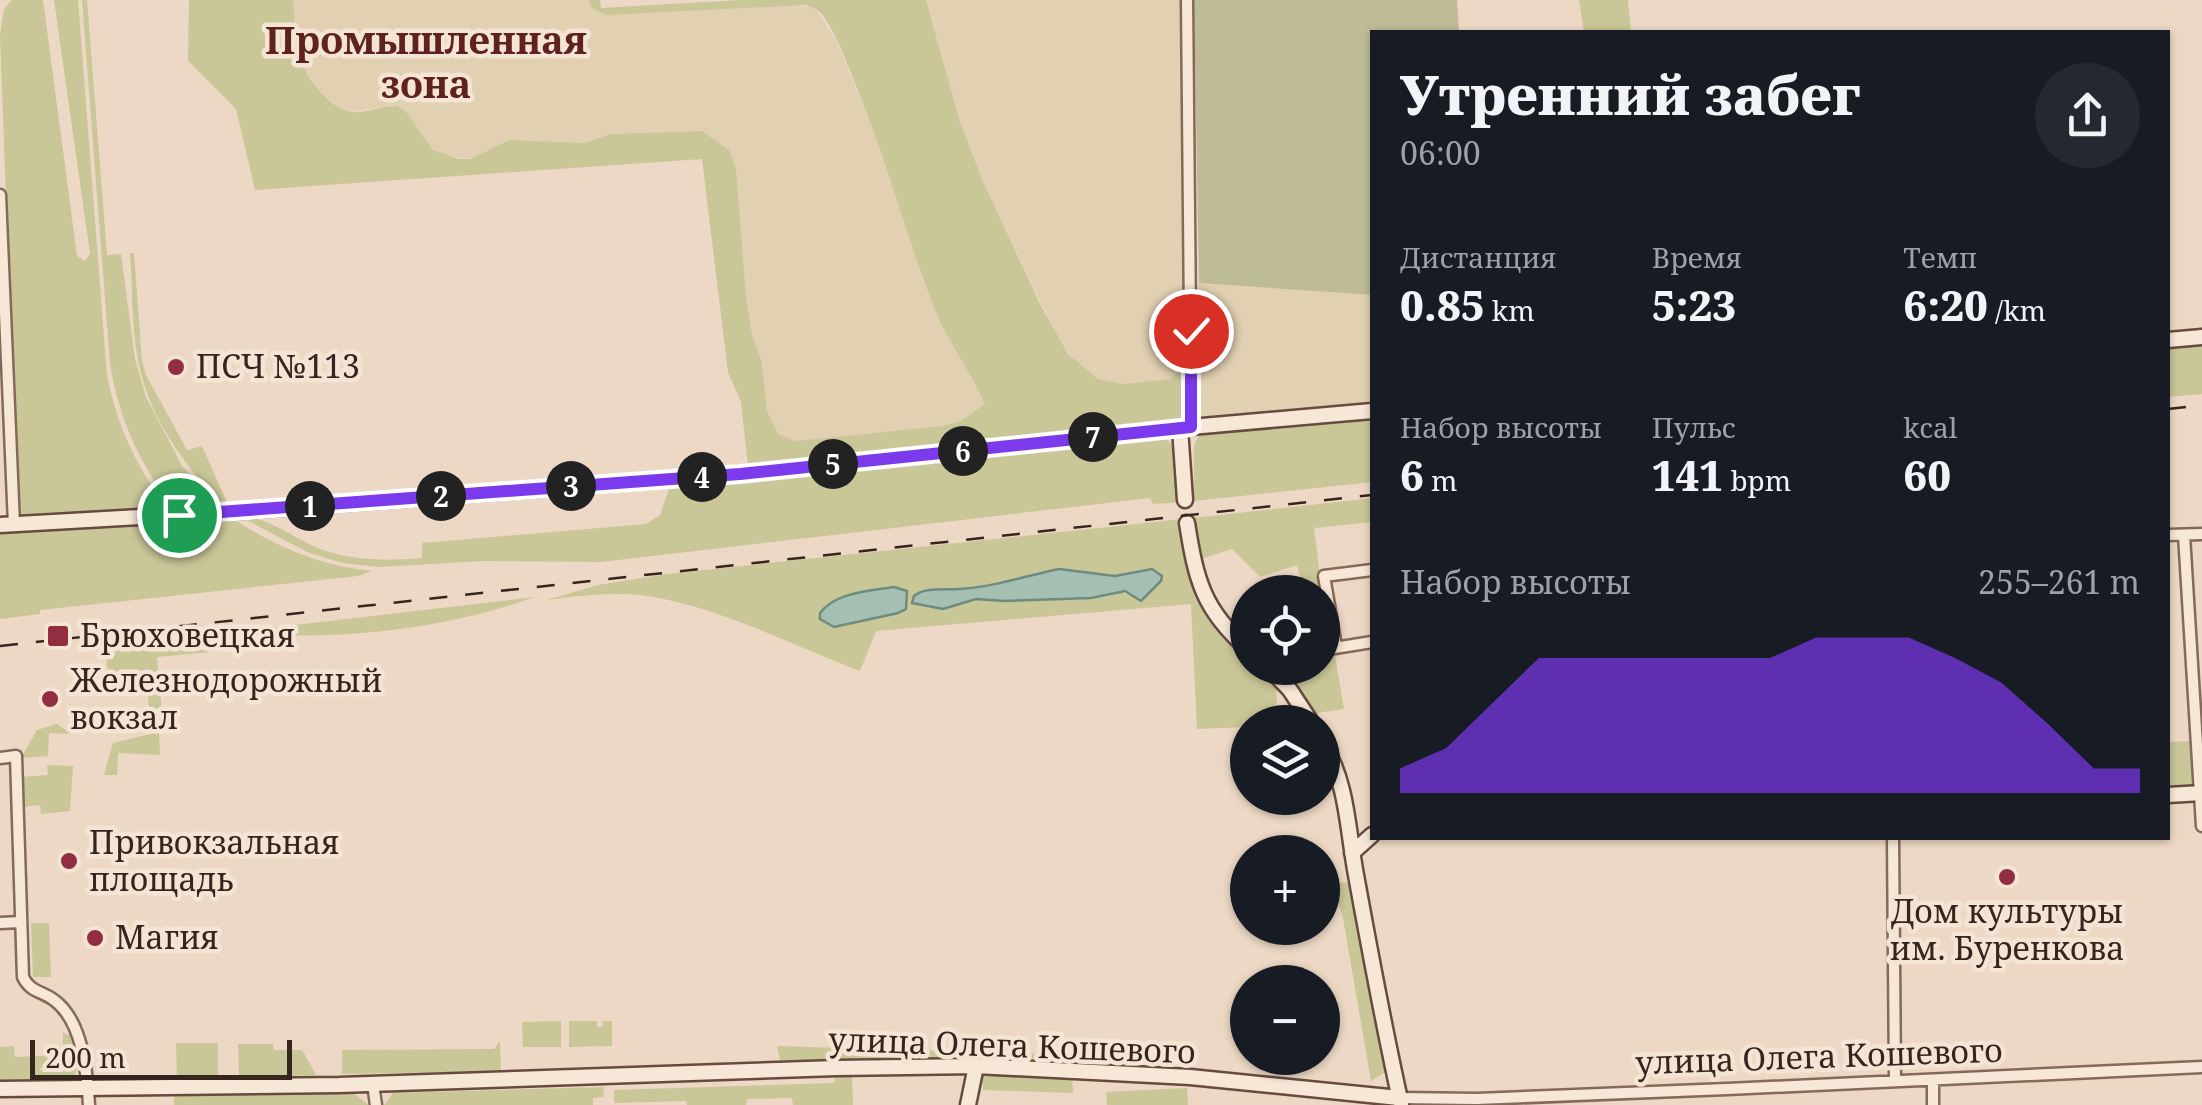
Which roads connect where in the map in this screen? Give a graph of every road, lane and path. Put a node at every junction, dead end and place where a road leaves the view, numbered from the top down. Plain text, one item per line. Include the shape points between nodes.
1 (1187, 0) edge
2 (0, 196) edge
3 (3, 331) edge
4 (2202, 337) edge
5 (2170, 340) edge
6 (1370, 412) edge
7 (1186, 427) junction
8 (1185, 500) dead end
9 (1187, 523) dead end
10 (7, 525) edge
11 (2202, 534) edge
12 (2170, 535) edge
13 (2184, 535) junction
14 (1370, 570) edge
15 (1332, 575) edge
16 (1230, 633) edge
17 (1370, 642) edge
18 (1340, 646) edge
19 (0, 758) edge
20 (1340, 781) edge
21 (2201, 793) edge
22 (2170, 795) edge
23 (2202, 826) edge
24 (1370, 837) edge
25 (1894, 840) edge
26 (1352, 853) junction
27 (21, 922) junction
28 (0, 923) edge
29 (976, 1066) junction
30 (2202, 1067) edge
31 (1933, 1080) junction
32 (1896, 1081) junction
33 (373, 1084) junction
34 (88, 1088) junction
35 (0, 1089) edge
36 (1400, 1102) edge
37 (89, 1105) edge
38 (376, 1105) edge
39 (968, 1105) edge
40 (1933, 1105) edge

1 - 7 street
2 - 3 street
3 - 10 street
4 - 5 street
6 - 7 street
7 - 8 street
7 - 10 street via 740,474
9 - 16 street via 1204,598
11 - 13 street
12 - 13 street
13 - 21 street
14 - 15 street
17 - 18 street
19 - 27 street via 16,756
20 - 26 street
21 - 22 street
21 - 23 street
24 - 26 street
25 - 32 street
26 - 36 street
27 - 28 street
27 - 34 street via 24,981 67,1015
29 - 33 street, улица Олега Кошевого
29 - 36 street, улица Олега Кошевого via 1190,1077
29 - 39 street
30 - 31 street, улица Олега Кошевого
31 - 32 street, улица Олега Кошевого
31 - 40 street
32 - 36 street, улица Олега Кошевого
33 - 34 street, улица Олега Кошевого
33 - 38 street
34 - 35 street, улица Олега Кошевого
34 - 37 street

